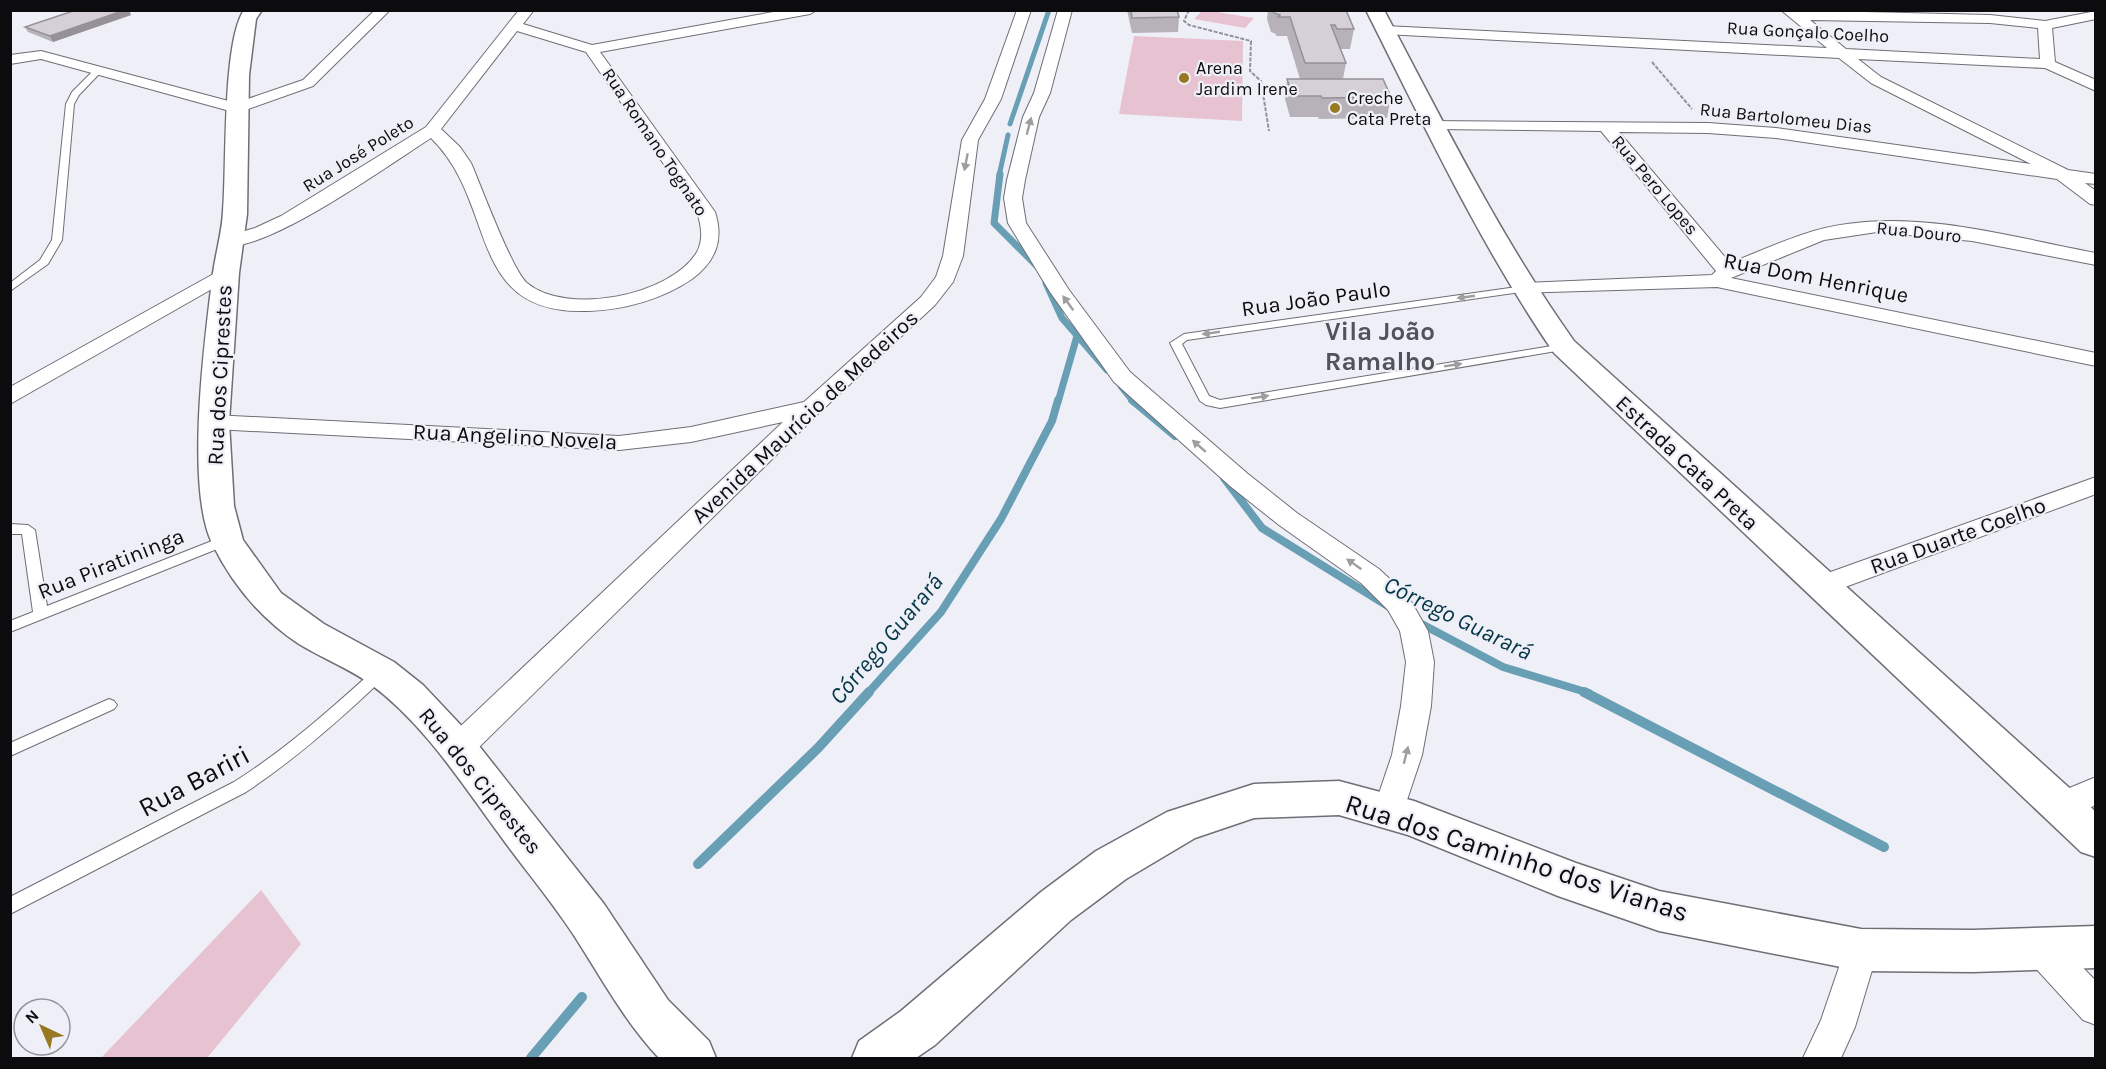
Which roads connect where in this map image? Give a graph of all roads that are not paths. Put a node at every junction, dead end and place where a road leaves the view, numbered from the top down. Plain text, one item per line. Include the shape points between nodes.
1 (253, 10) edge
2 (383, 10) edge
3 (527, 10) edge
4 (810, 10) edge
5 (1024, 10) edge
6 (1065, 10) edge
7 (1791, 13) edge
8 (1958, 15) edge
9 (2096, 15) edge
10 (1380, 20) edge
11 (2045, 25) junction
12 (514, 26) junction
13 (591, 49) junction
14 (1840, 53) junction
15 (10, 60) edge
16 (2048, 64) junction
17 (97, 72) junction
18 (2096, 86) edge
19 (237, 108) junction
20 (1434, 123) junction
21 (1607, 128) junction
22 (432, 130) junction
23 (2061, 173) junction
24 (2096, 178) edge
25 (2096, 200) edge
26 (228, 257) junction
27 (2096, 259) edge
28 (1722, 276) junction
29 (10, 288) edge
30 (1524, 289) junction
31 (1564, 347) junction
32 (2096, 360) edge
33 (10, 397) edge
34 (812, 407) junction
35 (214, 422) junction
36 (2096, 484) edge
37 (10, 529) edge
38 (226, 540) junction
39 (1820, 586) junction
40 (41, 614) junction
41 (10, 627) edge
42 (381, 672) junction
43 (109, 705) dead end
44 (458, 748) junction
45 (10, 750) edge
46 (2096, 790) edge
47 (2061, 806) junction
48 (1389, 811) junction
49 (2096, 840) edge
50 (10, 906) edge
51 (2096, 947) edge
52 (1861, 950) junction
53 (2042, 950) junction
54 (2096, 1007) edge
55 (692, 1059) edge
56 (876, 1059) edge
57 (1821, 1059) edge

1 - 19 street, Rua dos Ciprestes via 243,38
2 - 19 street via 320,75 308,83
3 - 12 street, Rua José Poleto
4 - 13 street
5 -> 34 street, Avenida Maurício de Medeiros via 993,99 970,140 953,256 946,278 928,301
48 -> 6 street via 1407,755 1420,662 1414,631 1398,603 1370,576 1239,480 1122,376 1022,233 1014,213 1016,180 1031,117 1042,93
7 - 8 street
7 - 14 street
8 - 11 street
9 - 11 street
10 - 14 street, Rua Gonçalo Coelho via 1634,42
10 - 20 street, Estrada Cata Preta
11 - 16 street
12 - 13 street, Rua Romano Tognato
12 - 22 street, Rua José Poleto
13 - 22 street, Rua Romano Tognato via 706,212 711,230 708,248 693,267 666,287 632,300 596,306 552,303 526,294 512,279 462,163
14 - 16 street, Rua Gonçalo Coelho
14 - 23 street via 1875,80
15 - 17 street via 41,55
16 - 18 street
17 - 19 street
17 - 29 lane via 70,104 53,252 44,264
19 - 26 street, Rua dos Ciprestes via 235,214
20 - 21 street, Rua Bartolomeu Dias
20 - 30 street, Estrada Cata Preta
21 - 23 street, Rua Bartolomeu Dias via 1776,133
21 - 28 street, Rua Pero Lopes
22 - 26 street, Rua José Poleto via 288,220 262,232
23 - 24 street, Rua Bartolomeu Dias
23 - 25 street
26 - 33 street, Rua José Poleto
26 - 35 street, Rua dos Ciprestes
27 - 28 street, Rua Douro via 1935,230 1878,225 1810,238
28 - 30 street, Rua Dom Henrique
28 - 32 street, Rua Dom Henrique
30 - 31 street, Estrada Cata Preta
30 -> 31 lane, Rua João Paulo via 1184,337 1176,343 1204,398 1220,404
31 - 39 street, Estrada Cata Preta
34 - 35 street, Rua Angelino Novela via 678,438 619,443
34 - 44 street, Avenida Maurício de Medeiros
35 - 38 street, Rua dos Ciprestes via 218,506
36 - 39 street, Rua Duarte Coelho
37 - 40 lane via 28,530
38 - 40 lane, Rua Piratininga
38 - 42 street, Rua dos Ciprestes via 269,602 311,634
39 - 47 street, Estrada Cata Preta
40 - 41 lane, Rua Piratininga
42 - 44 street, Rua dos Ciprestes via 410,696
42 - 50 lane, Rua Bariri via 308,741 276,765
43 - 45 lane
44 - 55 street, Rua dos Ciprestes via 588,919 651,1016
46 - 47 street
47 - 49 street, Estrada Cata Preta
48 - 52 street, Rua dos Caminho dos Vianas via 1659,911
48 - 56 street, Rua dos Caminho dos Vianas via 1339,798 1254,801 1182,825 1111,865 1056,906 918,1028
51 - 53 street, Rua dos Caminho dos Vianas
52 - 53 street, Rua dos Caminho dos Vianas
52 - 57 street via 1837,1027
53 - 54 street

